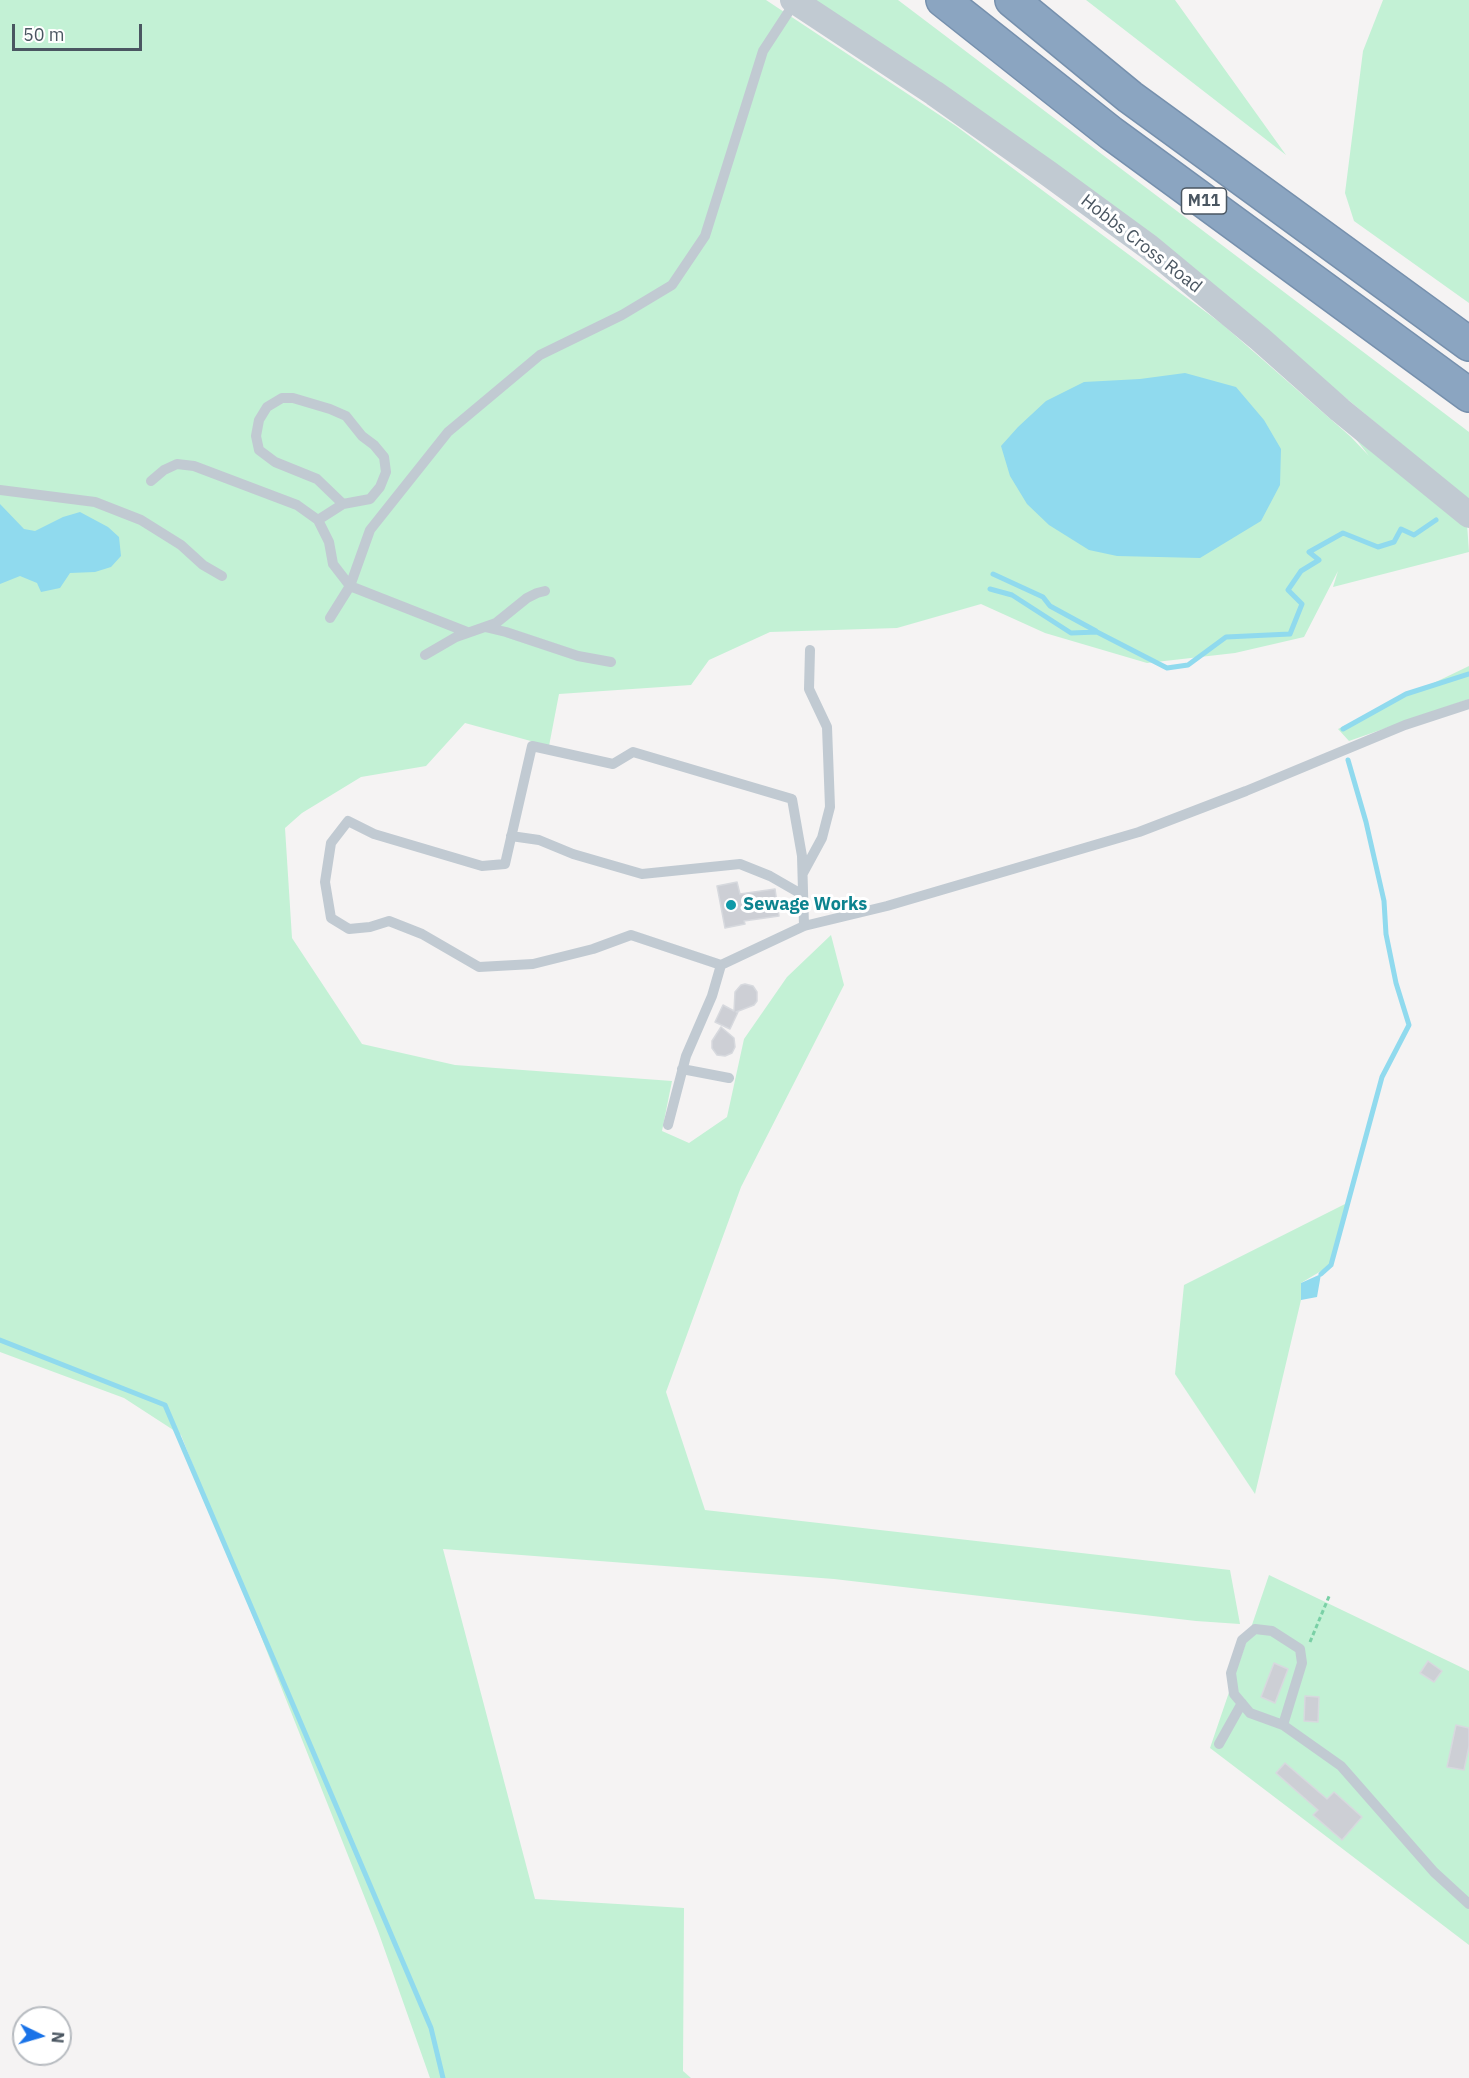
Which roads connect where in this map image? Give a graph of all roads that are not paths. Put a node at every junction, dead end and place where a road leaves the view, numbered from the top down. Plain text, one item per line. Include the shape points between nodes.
1 (943, 0) edge
2 (1012, 0) edge
3 (1025, 0) edge
4 (794, 1) edge
5 (1130, 97) junction
6 (1469, 344) edge
7 (1469, 395) edge
8 (151, 481) dead end
9 (0, 490) edge
10 (343, 504) junction
11 (1469, 515) edge
12 (318, 520) junction
13 (222, 576) dead end
14 (350, 586) junction
15 (545, 591) dead end
16 (330, 618) dead end
17 (485, 627) junction
18 (467, 632) junction
19 (810, 650) dead end
20 (425, 655) dead end
21 (611, 662) dead end
22 (1469, 704) edge
23 (511, 836) junction
24 (802, 875) junction
25 (803, 895) junction
26 (804, 926) junction
27 (721, 965) junction
28 (682, 1069) junction
29 (729, 1078) dead end
30 (668, 1125) dead end
31 (1242, 1703) junction
32 (1283, 1725) junction
33 (1219, 1744) dead end
34 (1469, 1904) edge

1 - 7 highway, M11 via 1111,133
2 - 5 highway, M11
3 - 5 highway
4 - 11 street, Hobbs Cross Road via 934,93 1132,235
4 - 14 lane via 763,51 705,236 672,285 622,315 540,355 448,432 370,530
5 - 6 highway, M11
8 - 12 lane via 177,464 194,466 297,505
9 - 13 lane via 95,502 132,516 181,545
10 - 10 lane via 370,499 386,472 384,457 346,416 330,409 293,398 282,398 267,407 256,436 259,450 275,462 317,479
10 - 12 lane
12 - 14 lane via 329,542 333,564
14 - 16 lane
14 - 18 lane
15 - 17 lane
17 - 18 lane
17 - 21 lane via 578,656
18 - 20 lane
19 - 24 lane via 808,689 827,727 830,807 822,838
22 - 26 lane via 1405,725 1138,832 887,906
23 - 24 lane via 532,746 613,764 633,752 792,799
23 - 25 lane via 539,840 642,874 740,864
23 - 27 lane via 505,864 482,866 374,834 348,821 331,843 325,882 331,918 349,929 389,921 422,934 479,967 533,964 631,935
24 - 25 lane
25 - 26 lane
26 - 27 lane
27 - 28 lane
28 - 29 lane
28 - 30 lane
31 - 32 lane via 1250,1713
31 - 32 lane via 1234,1694 1230,1673 1242,1640 1255,1629 1272,1631 1300,1649 1302,1663
31 - 33 lane
32 - 34 lane via 1341,1766 1434,1872

